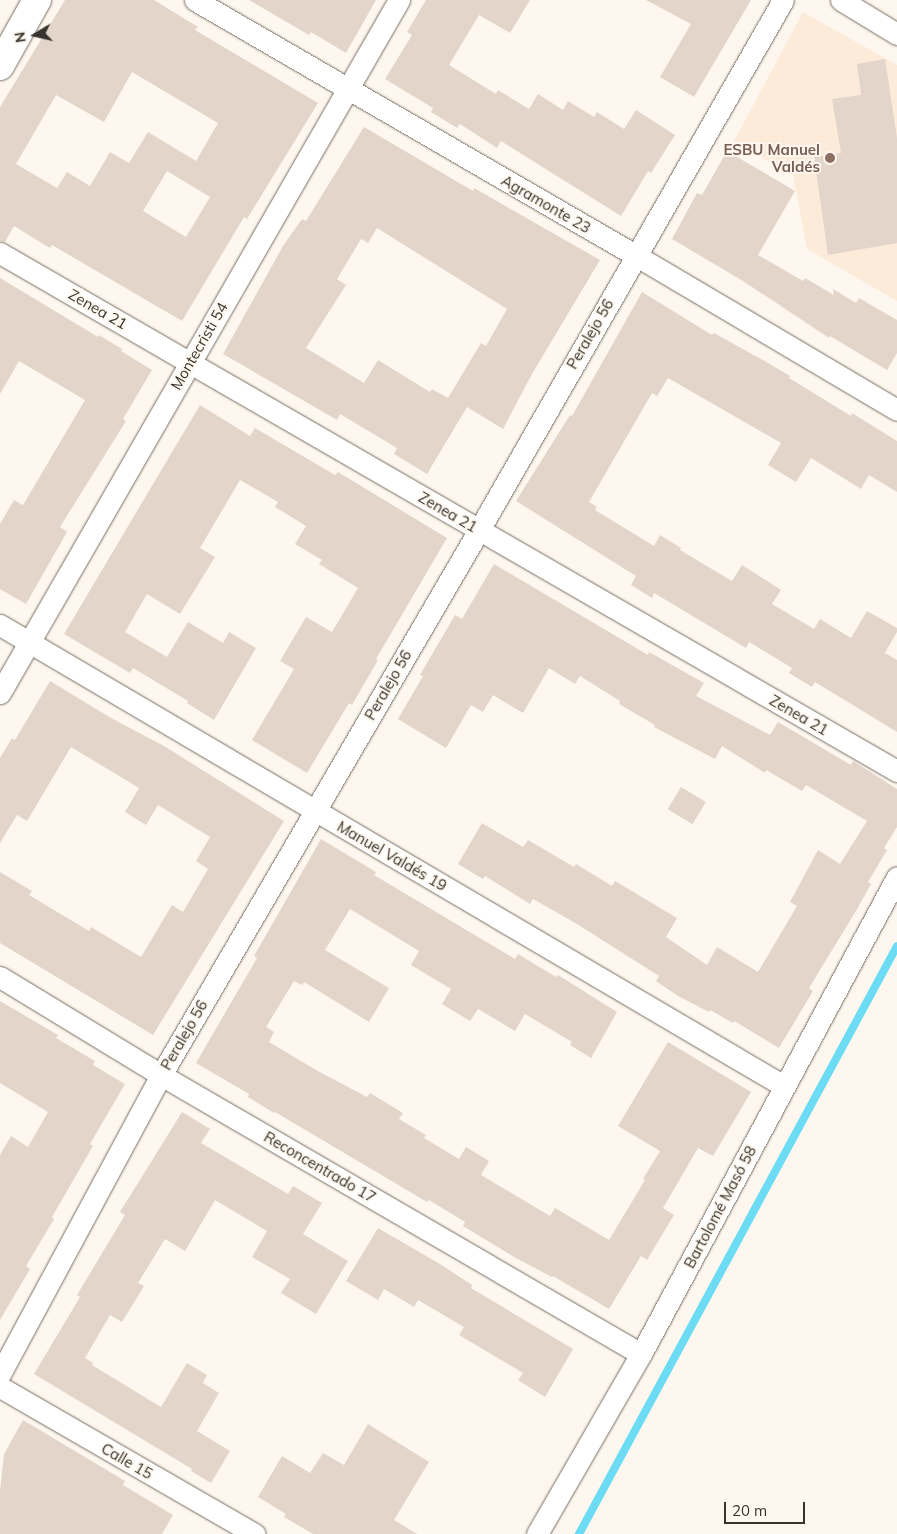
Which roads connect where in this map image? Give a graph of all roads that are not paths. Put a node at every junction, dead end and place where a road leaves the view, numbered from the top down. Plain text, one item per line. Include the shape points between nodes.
1 (37, 0) edge
2 (195, 0) edge
3 (399, 0) edge
4 (783, 0) edge
5 (842, 0) edge
6 (897, 34) edge
7 (0, 66) edge
8 (347, 90) junction
9 (0, 253) edge
10 (635, 255) junction
11 (190, 361) junction
12 (897, 410) edge
13 (479, 530) junction
14 (0, 625) edge
15 (29, 642) junction
16 (0, 693) edge
17 (897, 771) edge
18 (315, 811) junction
19 (897, 877) edge
20 (0, 977) edge
21 (161, 1075) junction
22 (784, 1086) junction
23 (641, 1354) junction
24 (0, 1374) edge
25 (0, 1388) edge
26 (255, 1534) edge
27 (537, 1534) edge

1 - 7 main road
2 - 8 street, Agramonte 23
3 - 8 street, Montecristi 54
4 - 10 street, Peralejo 56
5 - 6 street
8 - 10 street, Agramonte 23
8 - 11 street, Montecristi 54
9 - 11 street, Zenea 21
10 - 12 street, Agramonte 23
10 - 13 street, Peralejo 56
11 - 13 street, Zenea 21
11 - 15 street, Montecristi 54
13 - 17 street, Zenea 21
13 - 18 street, Peralejo 56
14 - 15 street, Manuel Valdés 19
15 - 16 street, Montecristi 54
15 - 18 street, Manuel Valdés 19
18 - 21 street, Peralejo 56
18 - 22 street, Manuel Valdés 19
19 - 22 street, Bartolomé Masó 58
20 - 21 street, Reconcentrado 17
21 - 23 street, Reconcentrado 17
21 - 24 street, Peralejo 56
22 - 23 street, Bartolomé Masó 58
23 - 27 street, Bartolomé Masó 58
25 - 26 street, Calle 15

